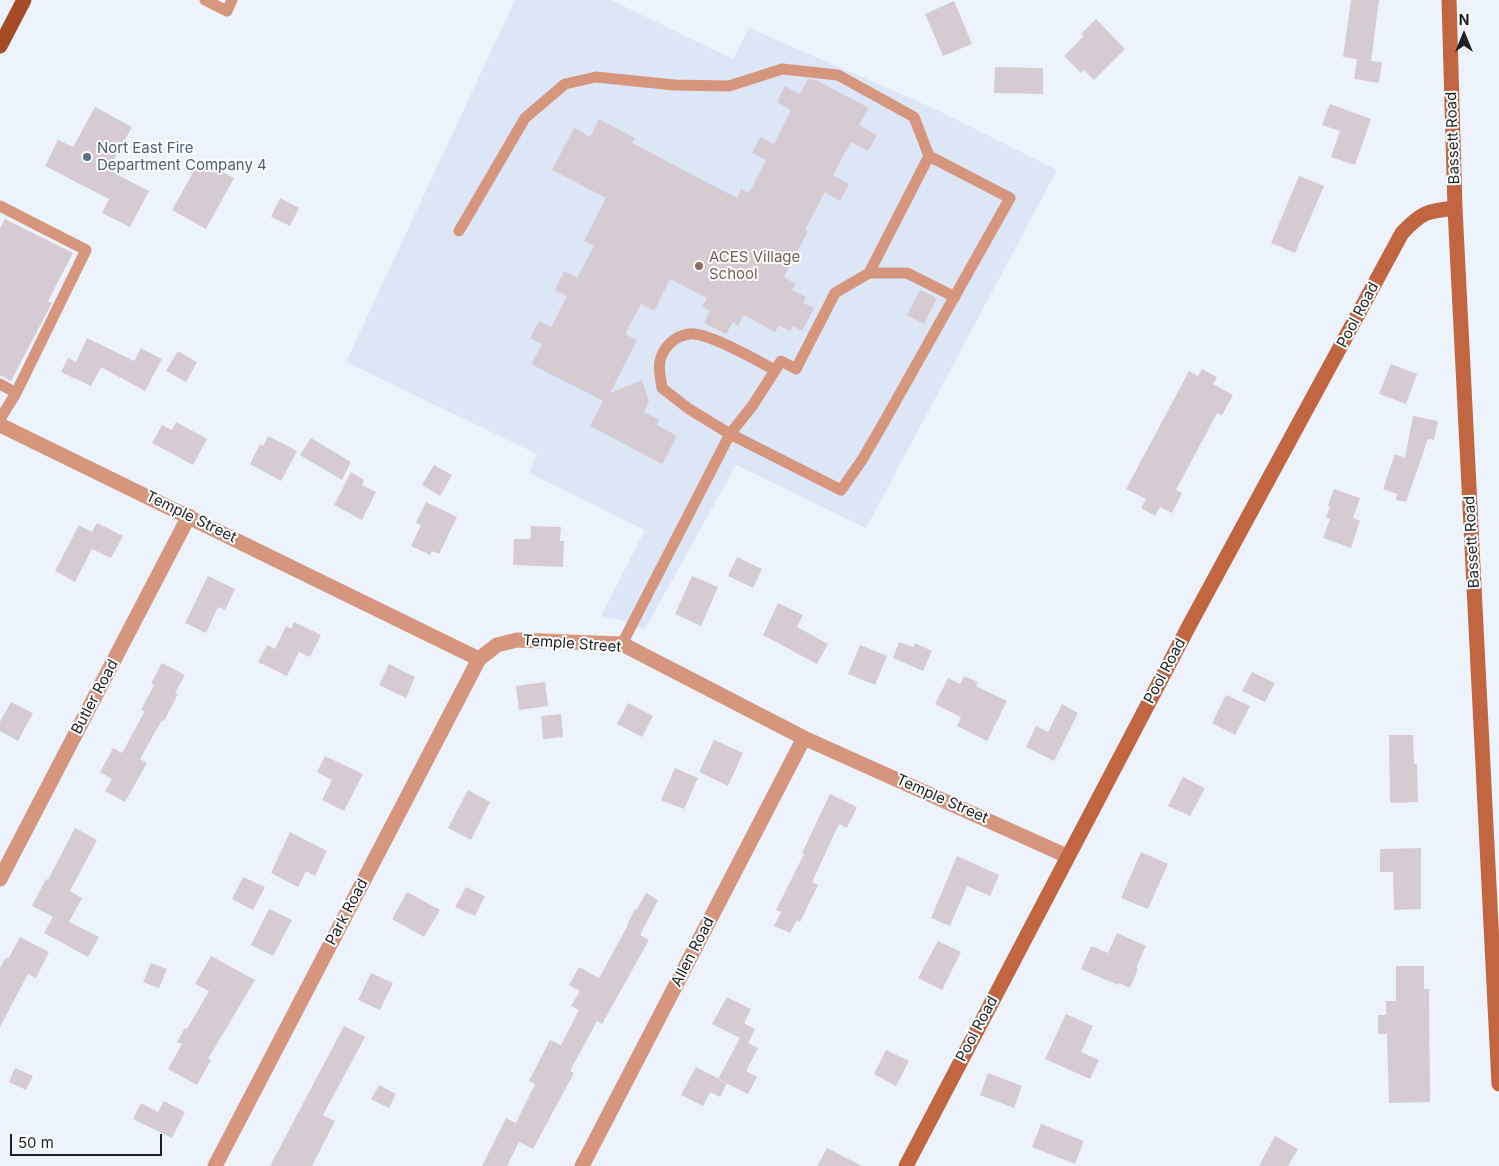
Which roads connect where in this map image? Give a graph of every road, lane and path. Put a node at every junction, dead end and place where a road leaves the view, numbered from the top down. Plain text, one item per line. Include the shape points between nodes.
1 (24, 0) edge
2 (204, 0) edge
3 (232, 0) edge
4 (1449, 0) edge
5 (0, 46) edge
6 (929, 156) junction
7 (0, 206) edge
8 (1455, 208) junction
9 (459, 231) dead end
10 (869, 273) junction
11 (955, 297) junction
12 (775, 370) junction
13 (0, 384) edge
14 (16, 393) junction
15 (0, 419) edge
16 (0, 425) edge
17 (730, 434) junction
18 (189, 516) junction
19 (622, 644) junction
20 (480, 659) junction
21 (804, 738) junction
22 (1067, 856) junction
23 (0, 879) edge
24 (1499, 1078) edge
25 (1499, 1084) edge
26 (215, 1166) edge
27 (582, 1166) edge
28 (906, 1166) edge

1 - 5 main road
2 - 3 lane via 227,11
4 - 8 street, Bassett Road
6 - 9 lane via 914,117 838,75 782,69 729,86 674,86 596,77 565,84 525,118
6 - 10 lane
6 - 11 lane via 1010,198
7 - 14 lane via 86,250
8 - 22 street, Pool Road via 1433,210 1416,218 1402,233
8 - 24 street, Bassett Road
10 - 11 lane via 907,273
10 - 12 lane via 835,293 796,368 781,361
11 - 17 lane via 862,460 841,490
12 - 17 lane
12 - 17 lane via 705,336 690,333 665,347 659,362 662,388
13 - 14 lane
14 - 15 lane
16 - 18 street, Temple Street
17 - 19 lane
18 - 20 street, Temple Street
18 - 23 street, Butler Road
19 - 20 street, Temple Street via 517,640 497,645
19 - 21 street, Temple Street
20 - 26 street, Park Road
21 - 22 street, Temple Street
21 - 27 street, Allen Road
22 - 28 street, Pool Road
24 - 25 street, Bassett Road

